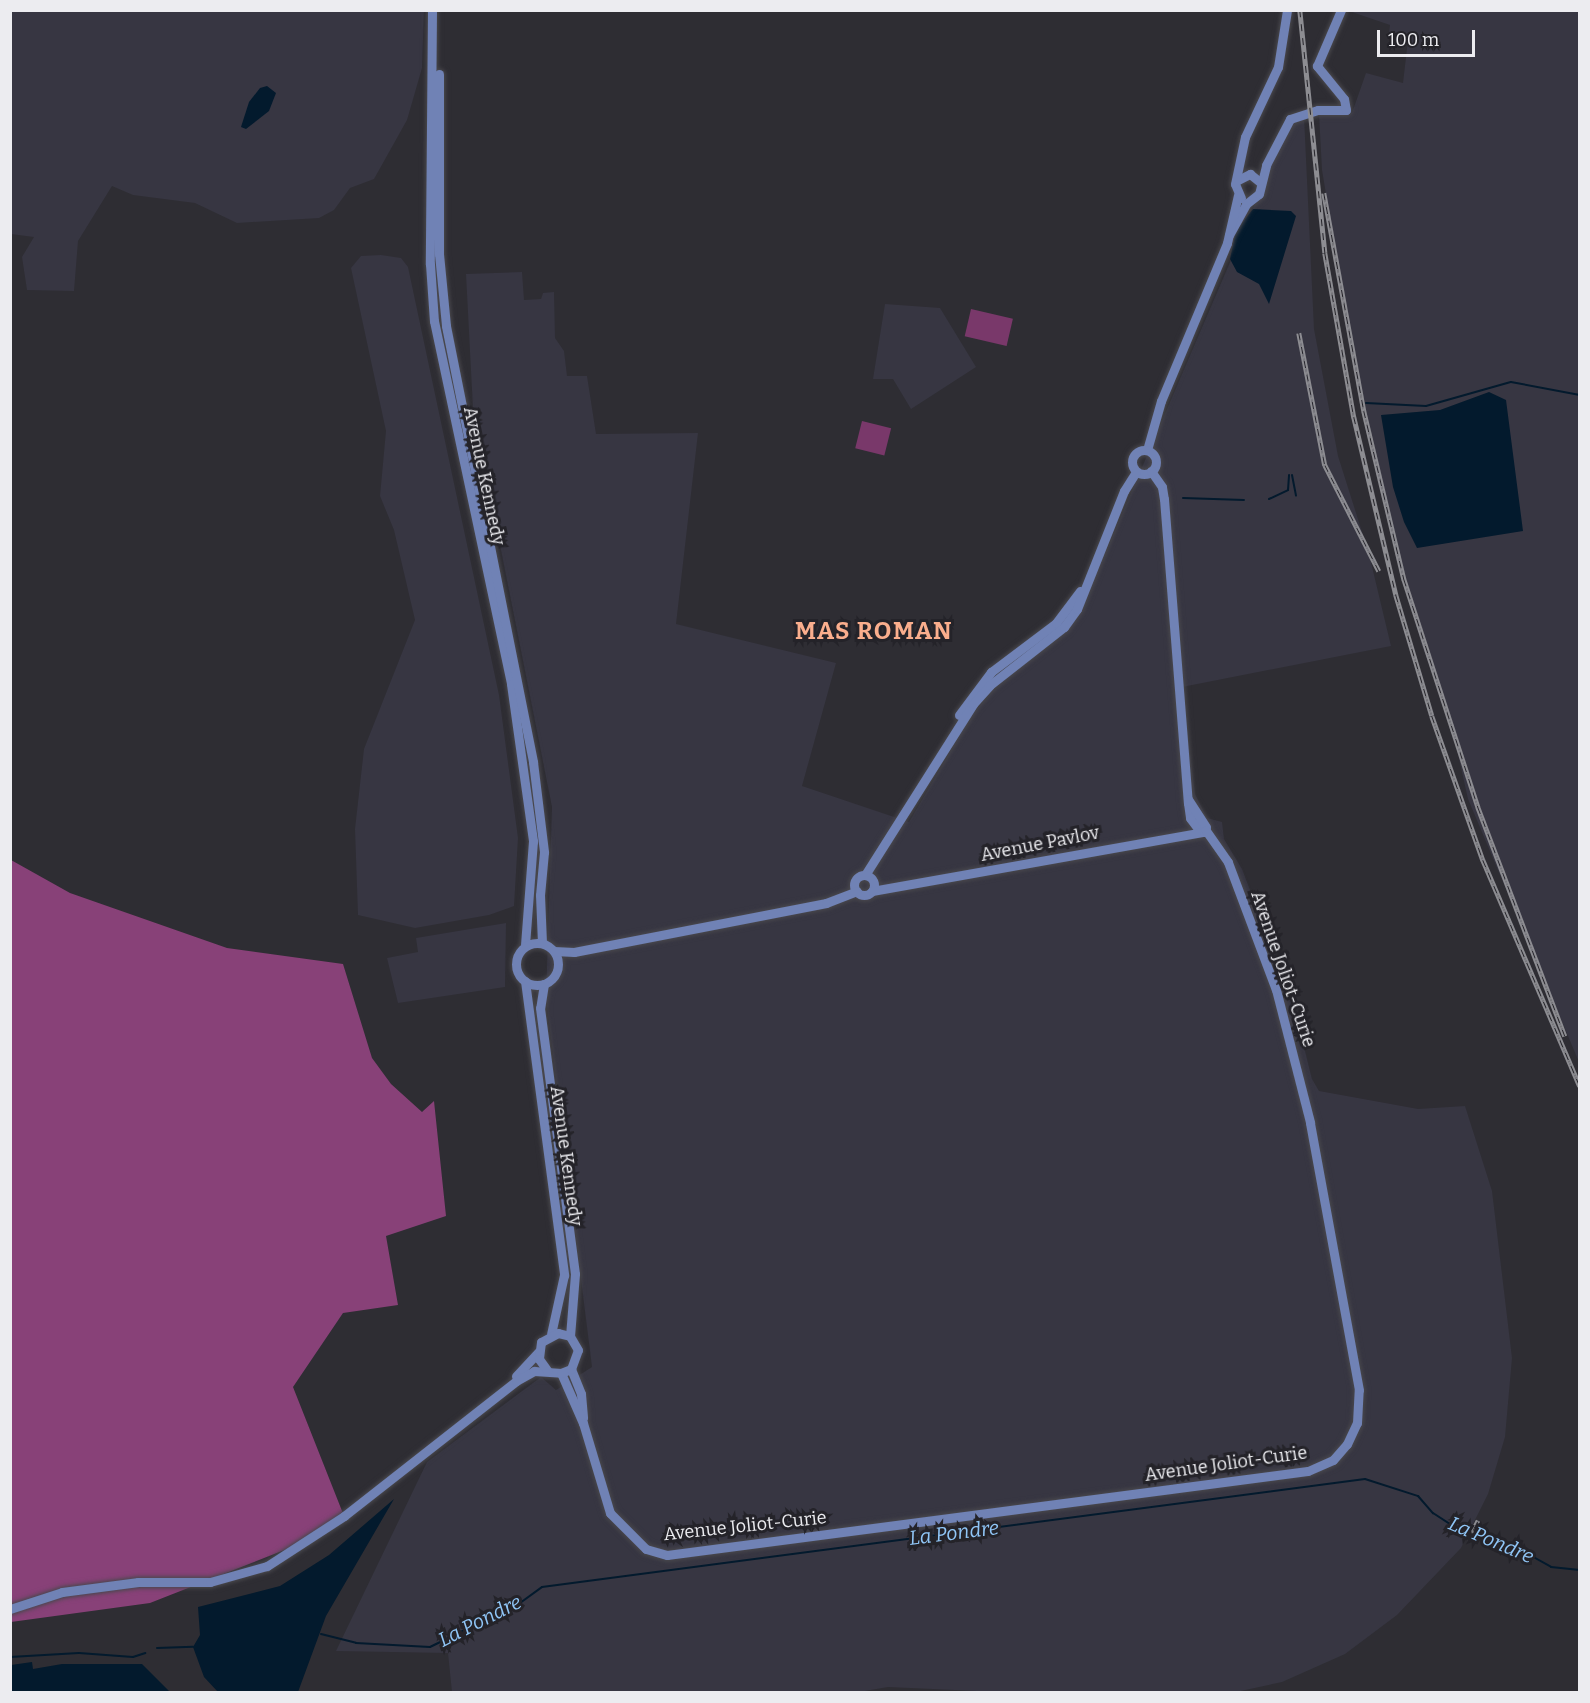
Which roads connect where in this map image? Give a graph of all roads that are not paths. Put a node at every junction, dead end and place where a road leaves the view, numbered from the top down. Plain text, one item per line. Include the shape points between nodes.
1 (432, 10) edge
2 (438, 10) edge
3 (1287, 10) edge
4 (1341, 10) edge
5 (1240, 160) junction
6 (1266, 165) junction
7 (1252, 174) junction
8 (1236, 181) junction
9 (1261, 183) junction
10 (1238, 195) junction
11 (1250, 200) junction
12 (1229, 235) junction
13 (1147, 450) junction
14 (1151, 471) junction
15 (1136, 472) junction
16 (1201, 827) junction
17 (871, 883) junction
18 (856, 888) junction
19 (542, 943) junction
20 (525, 946) junction
21 (554, 951) junction
22 (574, 952) junction
23 (558, 965) junction
24 (525, 981) junction
25 (544, 984) junction
26 (551, 1334) junction
27 (570, 1336) junction
28 (538, 1352) junction
29 (571, 1369) junction
30 (547, 1370) junction
31 (561, 1373) junction
32 (506, 1389) junction
33 (583, 1423) junction
34 (10, 1609) edge

1 - 20 street, Avenue Kennedy via 430,264 434,321 513,695 533,841
2 - 19 street, Avenue Kennedy via 439,254 446,326 533,762 544,852
3 - 5 street via 1278,67 1251,120
4 - 6 street via 1317,66 1344,99 1338,109 1301,112 1290,119
5 - 7 street
5 - 8 street
6 - 7 street
6 - 9 street
7 - 8 street
7 - 9 street
8 - 10 street
9 - 11 street via 1259,194
10 - 11 street
10 - 12 street
11 - 12 street
12 - 13 street via 1168,386
13 - 14 street via 1156,460
13 - 15 street via 1138,451 1132,458
14 - 15 street
14 - 16 street, Avenue Joliot-Curie via 1162,487 1164,499 1190,818
15 - 17 street via 1124,491 1090,573 1056,623 978,686 874,866
16 - 17 street, Avenue Pavlov via 887,890
16 - 33 street, Avenue Joliot-Curie via 1228,862 1276,990 1310,1122 1359,1390 1354,1432 1333,1460 1308,1471 667,1555 646,1549 610,1513
17 - 18 street, Avenue Pavlov via 865,895
17 - 18 street via 859,876
18 - 22 street via 833,901
19 - 20 street
19 - 21 street
20 - 24 street via 516,963
21 - 22 street
21 - 23 street
22 - 23 street
23 - 25 street via 554,976
24 - 25 street
24 - 26 street, Avenue Kennedy via 564,1275 557,1321
25 - 27 street, Avenue Kennedy via 540,1008 575,1274
26 - 27 street
26 - 28 street, Avenue Kennedy via 541,1342
27 - 29 street, Avenue Kennedy via 578,1350
28 - 30 street
28 - 32 street, Avenue Kennedy
29 - 31 street
29 - 33 street, Avenue Joliot-Curie via 582,1401
30 - 31 street
30 - 32 street via 527,1374
31 - 33 street, Avenue Joliot-Curie
32 - 34 street via 344,1516 267,1566 210,1582 150,1581 62,1592

